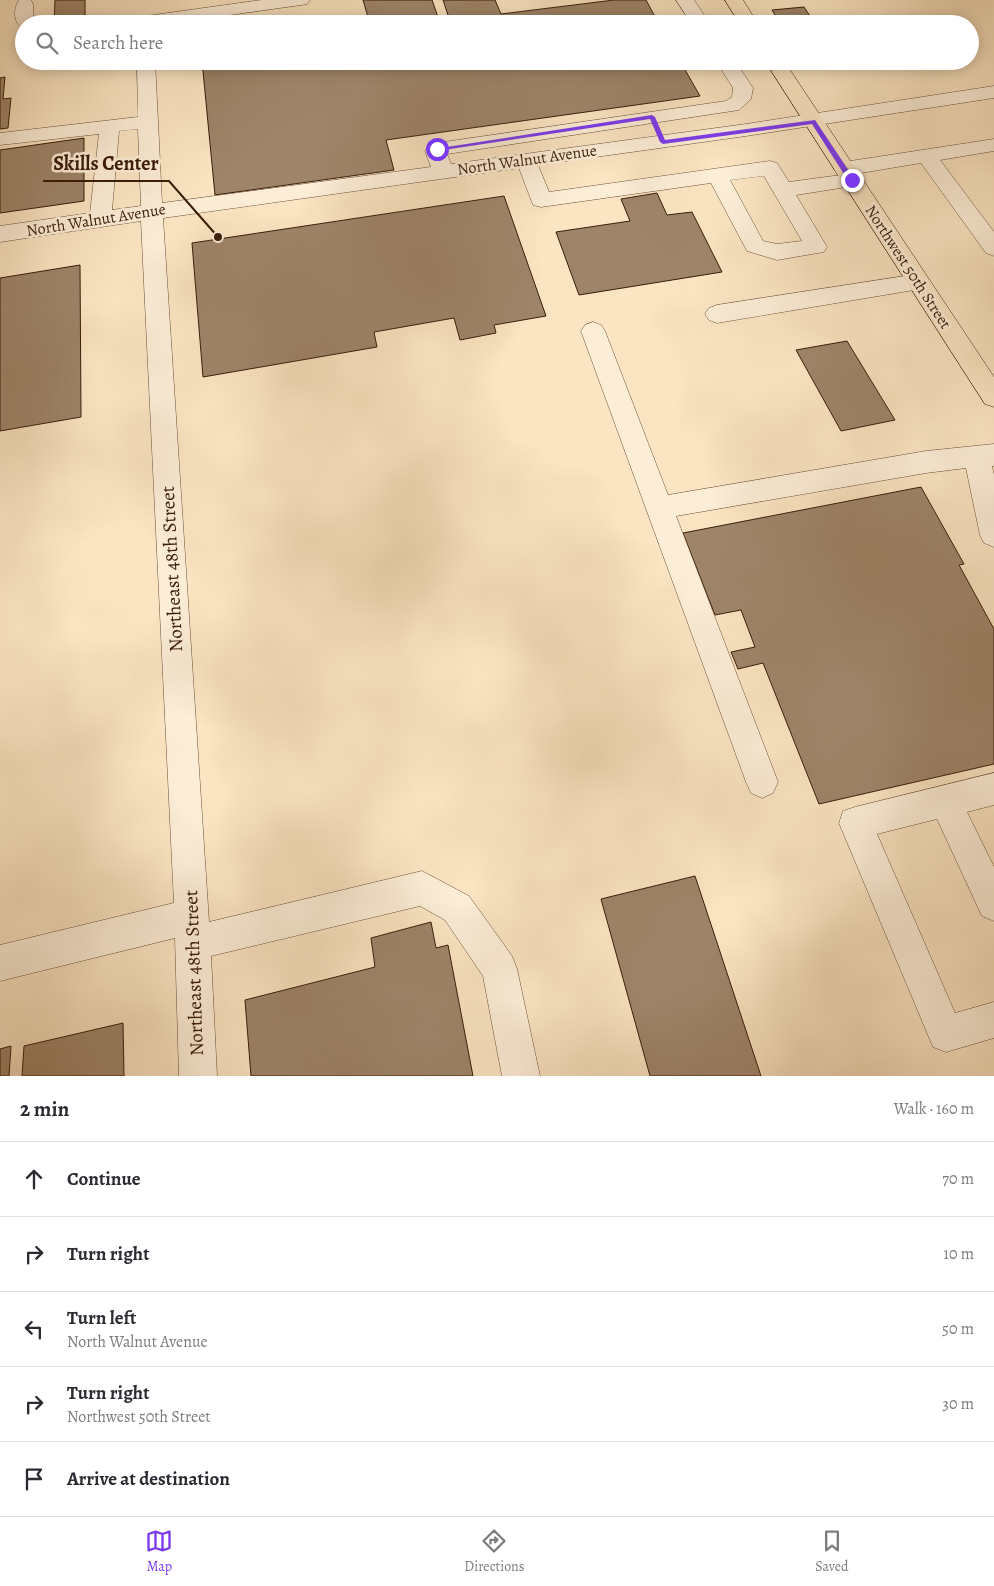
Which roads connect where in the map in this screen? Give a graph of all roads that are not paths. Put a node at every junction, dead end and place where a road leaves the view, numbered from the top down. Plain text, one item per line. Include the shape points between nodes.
1 (301, 0) edge
2 (685, 0) edge
3 (734, 0) edge
4 (26, 4) dead end
5 (200, 7) edge
6 (25, 15) edge
7 (159, 15) edge
8 (695, 15) edge
9 (743, 15) edge
10 (146, 70) edge
11 (732, 70) edge
12 (780, 70) edge
13 (994, 92) edge
14 (652, 117) junction
15 (148, 122) junction
16 (813, 122) junction
17 (110, 126) junction
18 (559, 131) junction
19 (0, 139) edge
20 (663, 142) junction
21 (994, 145) edge
22 (568, 155) junction
23 (926, 156) junction
24 (526, 160) junction
25 (444, 172) junction
26 (717, 175) junction
27 (848, 175) junction
28 (783, 190) junction
29 (150, 211) junction
30 (100, 219) junction
31 (0, 234) edge
32 (994, 248) edge
33 (918, 282) junction
34 (717, 314) dead end
35 (594, 332) dead end
36 (993, 394) edge
37 (986, 456) edge
38 (659, 508) junction
39 (994, 535) edge
40 (762, 782) dead end
41 (994, 789) edge
42 (945, 801) junction
43 (994, 904) edge
44 (194, 929) junction
45 (0, 963) edge
46 (994, 1020) edge
47 (198, 1076) edge
48 (521, 1076) edge

1 - 5 street
2 - 8 street
3 - 9 main road
4 - 6 street
5 - 7 street
10 - 15 street, Northeast 48th Street
11 - 14 street via 743,88 741,99 732,106
12 - 16 main road, Northwest 50th Street
13 - 16 street, North Walnut Avenue
14 - 18 street
14 - 20 street
15 - 17 street
15 - 29 street, Northeast 48th Street
16 - 20 street, North Walnut Avenue
16 - 27 main road, Northwest 50th Street
17 - 19 street
17 - 30 street
18 - 22 street
18 - 25 street via 437,149
20 - 22 street, North Walnut Avenue
21 - 23 street
22 - 24 street, North Walnut Avenue
23 - 27 street
23 - 32 street
24 - 25 street, North Walnut Avenue
24 - 26 street via 541,200
25 - 29 street, North Walnut Avenue
26 - 28 street via 770,168
26 - 28 street via 755,246 777,252 816,247
27 - 28 street
27 - 33 main road, Northwest 50th Street
29 - 30 street, North Walnut Avenue
29 - 44 street, Northeast 48th Street
30 - 31 street, North Walnut Avenue
33 - 34 street
33 - 36 main road, Northwest 50th Street
35 - 38 street
37 - 38 street via 926,462
37 - 39 street
38 - 40 street
41 - 42 street
42 - 43 street
42 - 46 street via 855,823 946,1034
44 - 45 street
44 - 47 street, Northeast 48th Street
44 - 48 street via 422,888 456,908 499,969

